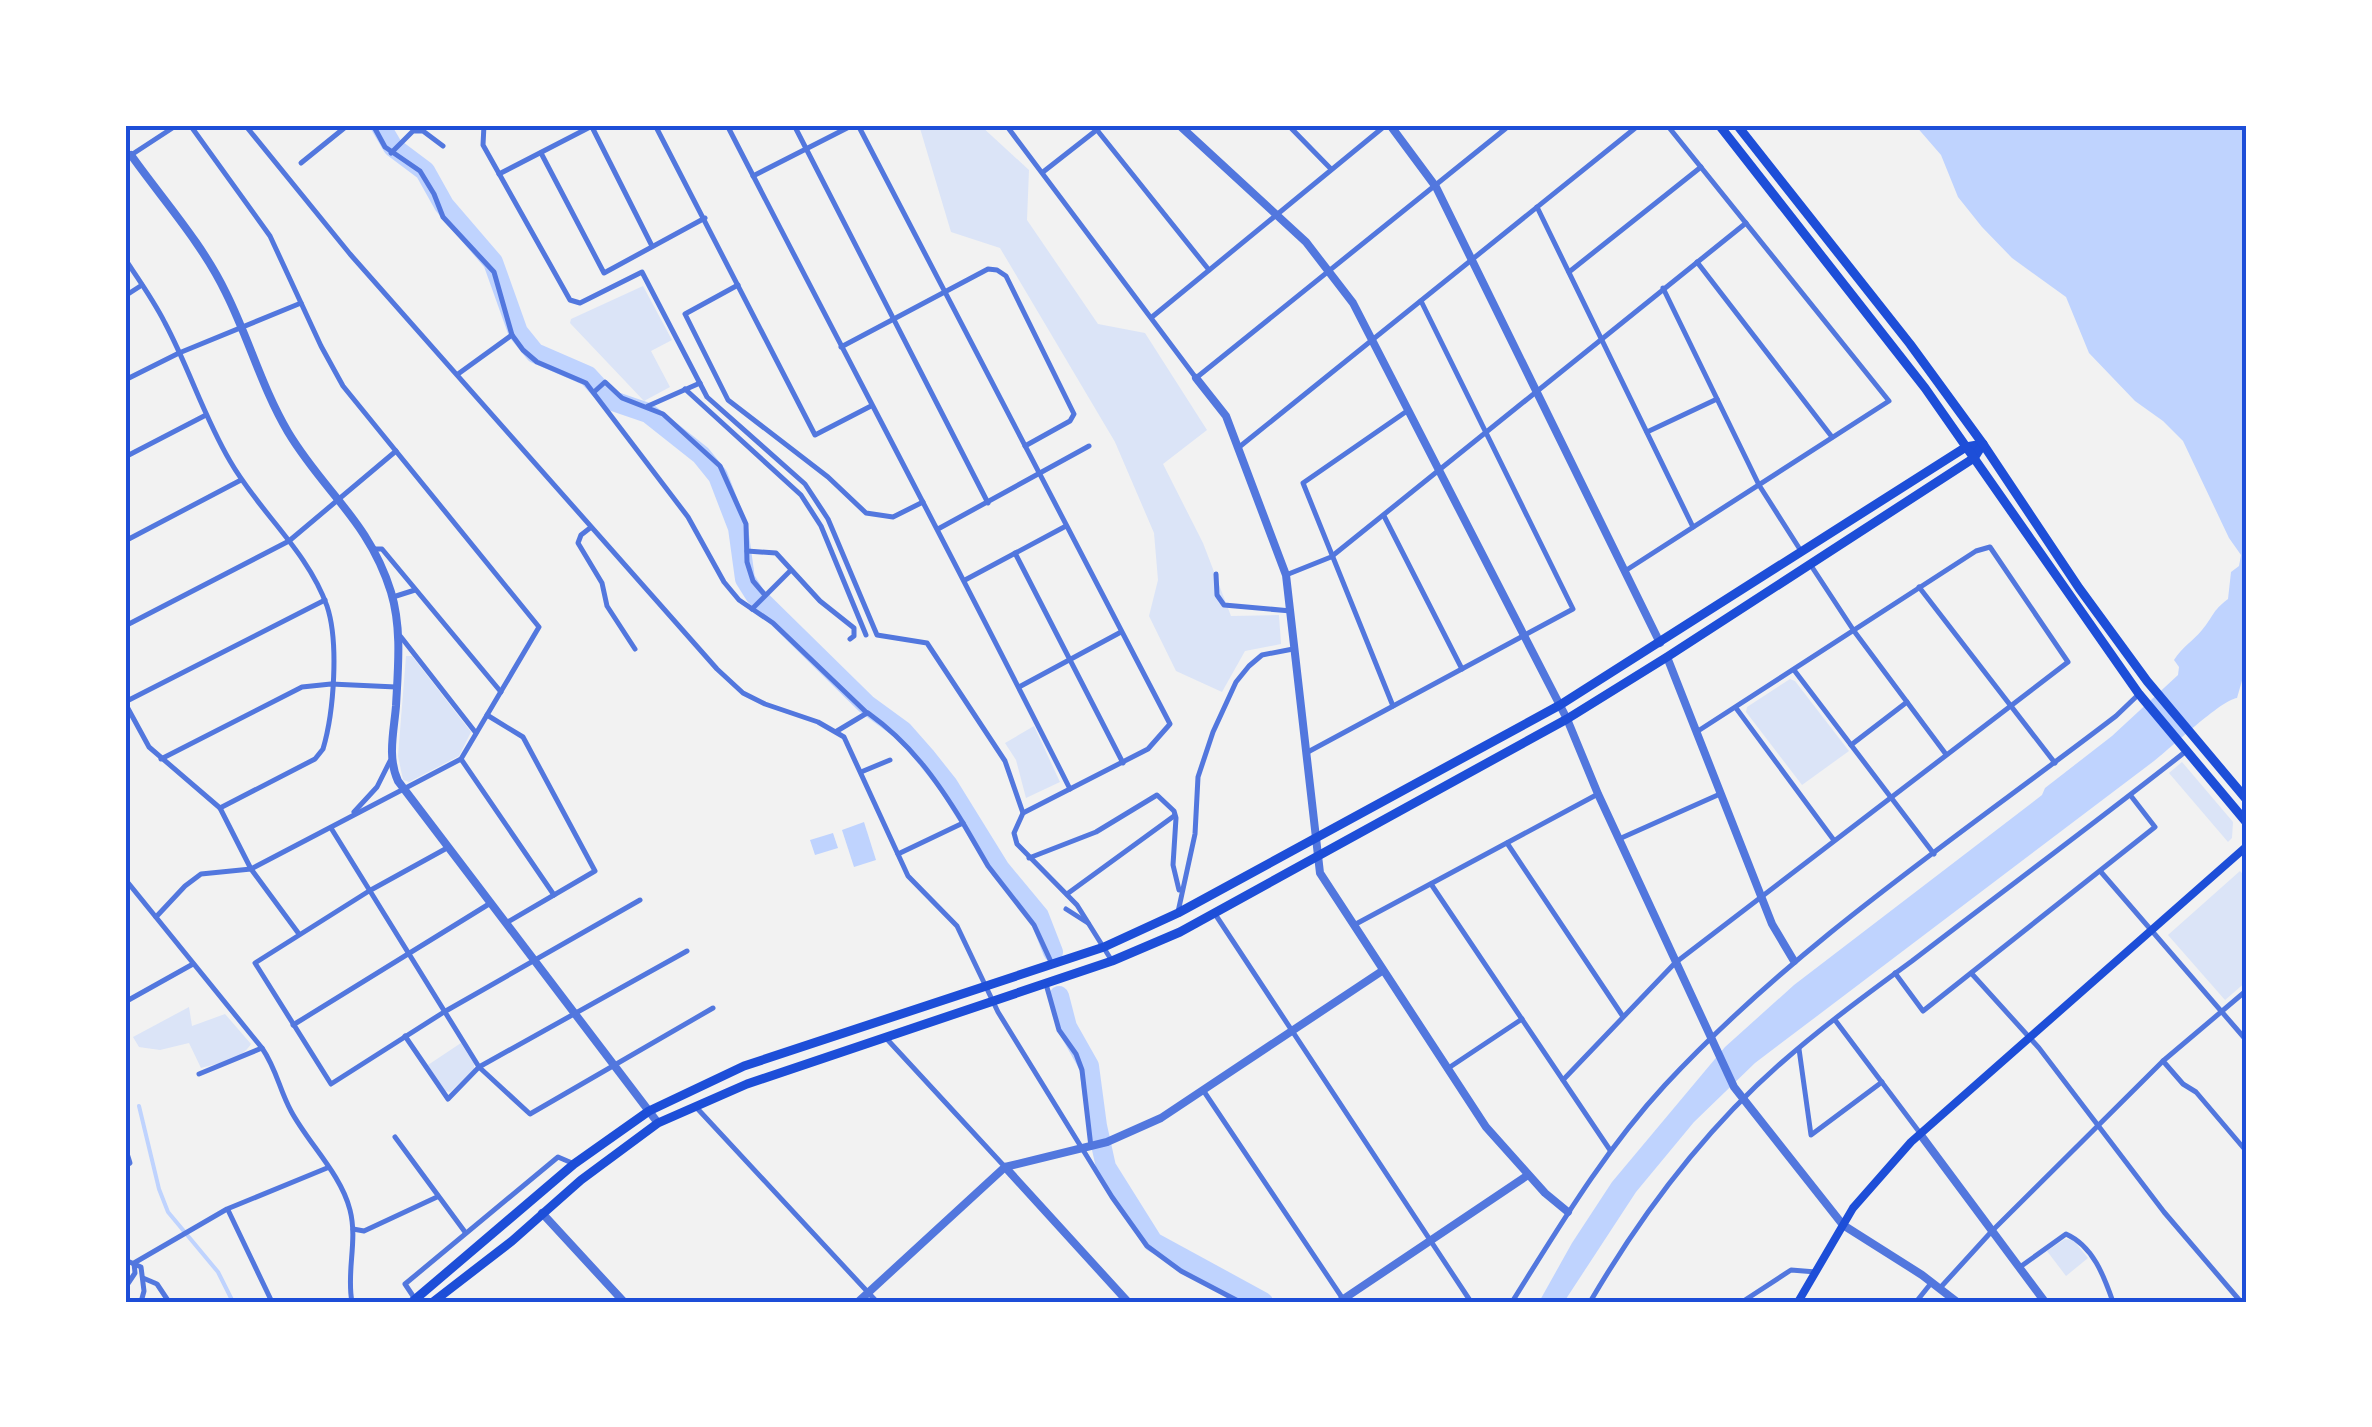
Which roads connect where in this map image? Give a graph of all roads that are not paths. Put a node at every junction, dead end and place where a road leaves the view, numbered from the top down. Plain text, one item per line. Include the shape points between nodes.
1 (177, 125) edge
2 (190, 125) edge
3 (245, 125) edge
4 (348, 125) edge
5 (373, 125) edge
6 (484, 125) edge
7 (655, 125) edge
8 (727, 125) edge
9 (794, 125) edge
10 (855, 125) edge
11 (1006, 125) edge
12 (1179, 125) edge
13 (1288, 125) edge
14 (1388, 125) edge
15 (1510, 125) edge
16 (1639, 125) edge
17 (1667, 125) edge
18 (1720, 125) edge
19 (1737, 125) edge
20 (593, 126) edge
21 (1100, 128) edge
22 (442, 146) dead end
23 (806, 149) junction
24 (394, 150) junction
25 (540, 153) junction
26 (128, 157) edge
27 (301, 162) dead end
28 (1701, 167) junction
29 (1331, 169) junction
30 (1043, 172) junction
31 (499, 174) junction
32 (753, 176) junction
33 (1436, 186) junction
34 (1537, 207) junction
35 (1276, 215) junction
36 (704, 218) junction
37 (1746, 223) junction
38 (652, 246) junction
39 (1473, 258) junction
40 (125, 259) edge
41 (1697, 262) junction
42 (1209, 270) junction
43 (1330, 270) junction
44 (1569, 272) junction
45 (142, 285) junction
46 (738, 285) junction
47 (1663, 288) junction
48 (945, 292) junction
49 (125, 296) edge
50 (1421, 301) junction
51 (301, 303) junction
52 (1151, 318) junction
53 (893, 319) junction
54 (241, 328) junction
55 (512, 335) junction
56 (1602, 338) junction
57 (1372, 342) junction
58 (841, 346) junction
59 (179, 353) junction
60 (457, 375) junction
61 (1196, 378) junction
62 (125, 380) edge
63 (700, 383) junction
64 (685, 389) junction
65 (1538, 389) junction
66 (597, 390) junction
67 (606, 396) junction
68 (1717, 398) junction
69 (648, 406) junction
70 (871, 406) junction
71 (1408, 410) junction
72 (206, 415) junction
73 (1486, 432) junction
74 (1647, 432) junction
75 (1832, 437) junction
76 (1984, 444) junction
77 (1025, 446) junction
78 (1089, 446) dead end
79 (1966, 447) junction
80 (1238, 448) junction
81 (396, 451) junction
82 (125, 457) edge
83 (1974, 458) junction
84 (1440, 472) junction
85 (1040, 475) junction
86 (242, 480) junction
87 (1759, 485) junction
88 (340, 498) junction
89 (923, 502) junction
90 (988, 502) junction
91 (1384, 515) junction
92 (1066, 526) junction
93 (1693, 526) junction
94 (591, 527) junction
95 (938, 530) junction
96 (290, 540) junction
97 (125, 541) edge
98 (374, 548) junction
99 (747, 552) junction
100 (1802, 552) junction
101 (1015, 554) junction
102 (1332, 556) junction
103 (1810, 564) junction
104 (790, 570) junction
105 (1626, 571) junction
106 (1216, 574) dead end
107 (1286, 574) junction
108 (965, 580) junction
109 (1920, 588) junction
110 (415, 590) junction
111 (764, 596) junction
112 (393, 597) junction
113 (324, 600) junction
114 (753, 607) junction
115 (1291, 611) junction
116 (125, 626) edge
117 (1122, 632) junction
118 (1854, 632) junction
119 (398, 634) junction
120 (866, 635) dead end
121 (1525, 636) junction
122 (850, 639) dead end
123 (1660, 643) junction
124 (636, 649) dead end
125 (1296, 649) junction
126 (1667, 658) junction
127 (1070, 660) junction
128 (1462, 669) junction
129 (1794, 669) junction
130 (331, 684) junction
131 (397, 688) junction
132 (1019, 688) junction
133 (501, 692) junction
134 (2139, 694) junction
135 (125, 702) edge
136 (1907, 702) junction
137 (1560, 705) junction
138 (1393, 706) junction
139 (2011, 706) junction
140 (1736, 708) junction
141 (866, 712) junction
142 (487, 715) junction
143 (1567, 718) junction
144 (837, 730) junction
145 (1696, 732) junction
146 (476, 733) junction
147 (1851, 745) junction
148 (392, 747) junction
149 (2184, 749) junction
150 (1306, 753) junction
151 (1946, 753) junction
152 (461, 758) junction
153 (162, 760) junction
154 (890, 760) dead end
155 (2055, 762) junction
156 (1123, 763) junction
157 (861, 772) junction
158 (403, 788) junction
159 (1070, 789) junction
160 (1598, 794) junction
161 (1720, 794) junction
162 (1890, 796) junction
163 (2130, 796) junction
164 (2247, 800) edge
165 (220, 808) junction
166 (1023, 814) junction
167 (1175, 816) junction
168 (963, 822) junction
169 (2247, 823) edge
170 (331, 828) junction
171 (1834, 838) junction
172 (1314, 839) junction
173 (1619, 839) junction
174 (1507, 843) junction
175 (2247, 846) edge
176 (447, 848) junction
177 (898, 854) junction
178 (1934, 854) junction
179 (1029, 858) junction
180 (1316, 858) junction
181 (252, 868) junction
182 (2101, 872) junction
183 (125, 879) edge
184 (1431, 884) junction
185 (369, 891) junction
186 (1180, 893) junction
187 (1067, 894) junction
188 (554, 895) junction
189 (1760, 896) junction
190 (640, 900) dead end
191 (489, 904) junction
192 (1066, 909) dead end
193 (1178, 913) junction
194 (1215, 914) junction
195 (156, 917) junction
196 (504, 924) junction
197 (1090, 924) junction
198 (1352, 926) junction
199 (2151, 928) junction
200 (299, 934) junction
201 (1104, 947) junction
202 (688, 951) dead end
203 (408, 954) junction
204 (1112, 961) junction
205 (534, 962) junction
206 (1794, 962) junction
207 (1675, 963) junction
208 (193, 964) junction
209 (1052, 964) junction
210 (1382, 971) junction
211 (1896, 973) junction
212 (1972, 974) junction
213 (1046, 983) junction
214 (986, 986) junction
215 (2247, 990) edge
216 (125, 1002) edge
217 (992, 1002) junction
218 (713, 1008) dead end
219 (444, 1012) junction
220 (2222, 1012) junction
221 (575, 1013) junction
222 (1622, 1016) junction
223 (1522, 1019) junction
224 (1835, 1020) junction
225 (293, 1025) junction
226 (1293, 1032) junction
227 (405, 1036) junction
228 (885, 1036) junction
229 (2029, 1038) junction
230 (1710, 1039) junction
231 (2247, 1041) edge
232 (262, 1048) junction
233 (1798, 1049) junction
234 (2163, 1061) junction
235 (614, 1064) junction
236 (479, 1067) junction
237 (1447, 1069) junction
238 (198, 1074) dead end
239 (1563, 1080) junction
240 (1882, 1082) junction
241 (1203, 1090) junction
242 (1743, 1101) junction
243 (694, 1105) junction
244 (648, 1111) junction
245 (658, 1123) junction
246 (2099, 1126) junction
247 (1920, 1134) junction
248 (396, 1137) dead end
249 (1095, 1146) junction
250 (125, 1147) edge
251 (1610, 1150) junction
252 (2247, 1152) edge
253 (574, 1164) junction
254 (125, 1166) edge
255 (1005, 1167) junction
256 (327, 1168) junction
257 (1528, 1175) junction
258 (438, 1196) junction
259 (227, 1209) junction
260 (1568, 1212) junction
261 (542, 1213) junction
262 (1843, 1225) junction
263 (353, 1230) junction
264 (1992, 1230) junction
265 (465, 1232) junction
266 (1432, 1240) junction
267 (125, 1260) edge
268 (134, 1263) junction
269 (2020, 1268) junction
270 (1816, 1272) junction
271 (143, 1278) junction
272 (1936, 1285) junction
273 (125, 1288) edge
274 (868, 1292) junction
275 (414, 1300) edge
276 (1341, 1300) edge
277 (141, 1302) edge
278 (168, 1302) edge
279 (272, 1302) edge
280 (352, 1302) edge
281 (433, 1302) edge
282 (624, 1302) edge
283 (858, 1302) edge
284 (877, 1302) edge
285 (1128, 1302) edge
286 (1240, 1302) edge
287 (1471, 1302) edge
288 (1512, 1302) edge
289 (1590, 1302) edge
290 (1742, 1302) edge
291 (1798, 1302) edge
292 (1916, 1302) edge
293 (1957, 1302) edge
294 (2045, 1302) edge
295 (2113, 1302) edge
296 (2241, 1302) edge

1 - 26 street
2 - 51 street via 270,236
3 - 60 street
4 - 27 street
5 - 24 street
6 - 31 street via 484,145
7 - 36 street
8 - 32 street
9 - 23 street
10 - 23 street
10 - 48 street
11 - 30 street
12 - 35 street
13 - 29 street
14 - 29 street
14 - 33 street
15 - 33 street
16 - 34 street
17 - 28 street
18 - 79 main road
19 - 76 main road
20 - 25 street
20 - 38 street
21 - 30 street
21 - 42 street
22 - 24 street via 413,131
23 - 32 street
23 - 53 street
24 - 55 street via 420,171 443,217 494,272
25 - 31 street
25 - 38 street via 604,273
26 - 54 street via 211,266
28 - 37 street
28 - 44 street
29 - 35 street
30 - 52 street
31 - 63 street via 570,300 580,303 642,272
32 - 58 street
33 - 39 street
33 - 43 street
34 - 39 street
34 - 44 street
35 - 42 street
35 - 43 street
36 - 38 street
36 - 46 street
37 - 41 street
37 - 75 street via 1890,401
39 - 50 street
39 - 65 street
40 - 45 street
41 - 47 street
41 - 75 street
42 - 52 street
43 - 57 street
43 - 61 street
44 - 56 street
45 - 49 street
45 - 59 street
46 - 70 street via 815,435
46 - 89 street via 685,314 728,400 866,513 893,517
47 - 56 street
47 - 68 street
48 - 53 street
48 - 77 street
48 - 77 street via 988,270 1006,276 1074,414
50 - 57 street
50 - 73 street
51 - 54 street
51 - 81 street via 337,376
52 - 61 street
53 - 58 street
53 - 90 street
54 - 59 street
54 - 88 street via 282,421
55 - 60 street
55 - 66 street via 537,362
56 - 65 street
56 - 74 street
57 - 71 street
57 - 80 street
58 - 70 street
59 - 62 street
59 - 72 street
60 - 94 street
61 - 80 street via 1226,416
63 - 64 street
63 - 166 street via 707,397 805,484 828,519 877,635 927,643 1005,761
64 - 69 street
64 - 120 street via 802,495
65 - 73 street
65 - 105 street
66 - 67 street
66 - 67 street via 605,382
67 - 69 street
67 - 114 street via 724,582
68 - 74 street
68 - 87 street
69 - 99 street via 720,466 746,524
70 - 89 street
71 - 84 street
71 - 102 street via 1303,484
72 - 82 street
72 - 86 street
73 - 84 street
73 - 121 street via 1573,609
74 - 93 street
75 - 87 street
76 - 79 main road
76 - 83 main road
76 - 164 main road via 2079,588
77 - 85 street
78 - 85 street
79 - 83 main road
79 - 100 main road
80 - 107 street
81 - 88 street
81 - 133 street via 539,627
83 - 103 main road
83 - 134 main road
84 - 91 street
84 - 121 street
85 - 90 street
85 - 92 street
86 - 96 street
86 - 97 street
87 - 93 street
87 - 100 street
88 - 96 street
88 - 98 street
89 - 95 street
90 - 95 street
91 - 102 street
91 - 128 street
92 - 101 street
92 - 117 street
93 - 105 street
94 - 124 street via 578,543
94 - 144 street via 743,693
95 - 108 street
96 - 113 street
96 - 116 street
98 - 110 street via 382,548
98 - 112 street
99 - 104 street via 776,553
99 - 111 street
100 - 123 main road
101 - 108 street
101 - 127 street
102 - 107 street
102 - 138 street
103 - 118 street
103 - 126 main road
104 - 111 street
104 - 122 street via 854,628
105 - 123 street
106 - 115 street via 1224,605
107 - 115 street
108 - 132 street
109 - 118 street
109 - 139 street
109 - 139 street via 1990,547 2068,662
110 - 112 street
110 - 133 street
111 - 114 street
112 - 119 street
113 - 130 street via 334,646
113 - 135 street
114 - 141 street
115 - 125 street
117 - 127 street
117 - 156 street via 1170,724 1148,750
118 - 129 street
118 - 136 street
119 - 131 street
119 - 146 street
121 - 128 street
121 - 137 street
123 - 137 main road
125 - 150 street
125 - 186 street via 1262,655 1236,682 1198,776 1195,834
126 - 143 main road
126 - 145 street
127 - 132 street
127 - 156 street
128 - 138 street
129 - 140 street
129 - 147 street
130 - 131 street
130 - 153 street via 302,687
130 - 165 street via 326,737 315,759
131 - 148 street
132 - 159 street
133 - 142 street
134 - 149 main road
134 - 155 street
135 - 153 street via 142,739
136 - 147 street
136 - 151 street
137 - 143 street
137 - 172 main road
138 - 150 street
139 - 151 street
139 - 155 street
140 - 145 street
140 - 171 street
141 - 144 street
141 - 168 street via 933,774
142 - 146 street
142 - 188 street via 522,736 595,871
143 - 160 street
143 - 180 main road
144 - 157 street
145 - 161 street
146 - 152 street
147 - 162 street
148 - 158 street
148 - 170 street via 372,796
149 - 163 street
149 - 169 main road
150 - 172 street
151 - 162 street
152 - 158 street
152 - 188 street
153 - 165 street
154 - 157 street
155 - 178 street
156 - 159 street
157 - 177 street
158 - 170 street
158 - 176 street
159 - 166 street
160 - 173 street
160 - 174 street
161 - 173 street
161 - 189 street
162 - 171 street
162 - 178 street
163 - 182 street via 2155,827
163 - 211 street
165 - 181 street
166 - 179 street via 1014,833
167 - 179 street via 1157,795 1096,832
167 - 186 street via 1173,865
167 - 187 street
168 - 177 street
168 - 209 street via 1034,925
170 - 181 street
170 - 185 street
171 - 189 street
172 - 180 street
172 - 193 main road
173 - 207 street
174 - 184 street
174 - 222 street
175 - 199 main road
176 - 185 street
176 - 191 street
177 - 214 street via 914,884 957,926
178 - 206 street
179 - 187 street
180 - 194 main road
180 - 198 street
181 - 195 street via 200,874
181 - 200 street
182 - 199 street
182 - 212 street
183 - 195 street
184 - 198 street
184 - 223 street
185 - 200 street
185 - 203 street
186 - 193 street
187 - 197 street
188 - 196 street
189 - 206 street
189 - 207 street
190 - 205 street
191 - 196 street
191 - 203 street
192 - 197 street
193 - 201 main road
194 - 204 main road
194 - 226 street
195 - 208 street
196 - 205 street
197 - 201 street
198 - 210 street
199 - 220 street
199 - 229 main road
200 - 225 street via 255,963
201 - 204 street
201 - 209 main road
202 - 221 street
203 - 219 street
203 - 225 street
204 - 213 main road
205 - 219 street
205 - 221 street
206 - 230 street
207 - 222 street
207 - 230 street
208 - 216 street
208 - 232 street
209 - 214 main road
210 - 226 street
210 - 237 street
211 - 212 street via 1924,1011
211 - 224 street
212 - 229 street
213 - 217 main road
213 - 249 street via 1060,1030 1082,1070
214 - 217 street
214 - 244 main road via 744,1066
215 - 220 street
217 - 228 main road
217 - 249 street
218 - 235 street
219 - 227 street
219 - 236 street
220 - 231 street
220 - 234 street
221 - 235 street
221 - 236 street
222 - 239 street
223 - 237 street
223 - 239 street
224 - 233 street
224 - 240 street
225 - 227 street via 331,1084
226 - 241 street
226 - 266 street
227 - 236 street via 448,1099
228 - 243 main road
228 - 255 street
229 - 246 street
229 - 247 main road
230 - 242 street
230 - 251 street
232 - 238 street
232 - 256 street
233 - 240 street via 1811,1134
233 - 242 street
234 - 246 street
234 - 252 street
235 - 236 street via 530,1114
235 - 244 street
237 - 257 street
239 - 251 street
240 - 247 street
241 - 249 street via 1161,1118
241 - 276 street
242 - 262 street
242 - 289 street via 1664,1192
243 - 245 main road
243 - 274 street
244 - 245 street
244 - 253 main road
245 - 261 main road
246 - 264 street
246 - 296 street
247 - 262 main road
247 - 264 street
248 - 258 street
249 - 255 street
249 - 286 street via 1147,1246 1180,1272
250 - 254 street
251 - 260 street
253 - 265 street via 558,1157
253 - 275 main road
255 - 274 street
255 - 285 street
256 - 259 street
256 - 263 street via 346,1198
257 - 260 street
257 - 266 street
258 - 263 street via 364,1232
258 - 265 street
259 - 268 street
259 - 279 street
260 - 288 street
261 - 281 main road
261 - 282 street
262 - 270 main road
262 - 272 street
263 - 280 street
264 - 269 street
264 - 272 street
265 - 275 street via 405,1284
266 - 276 street
266 - 287 street
267 - 268 street
268 - 271 street
268 - 273 street
269 - 294 street
269 - 295 street via 2066,1234 2102,1270
270 - 290 street via 1791,1270
270 - 291 main road
271 - 277 street
271 - 278 street
272 - 292 street
272 - 293 street
274 - 283 street
274 - 284 street

